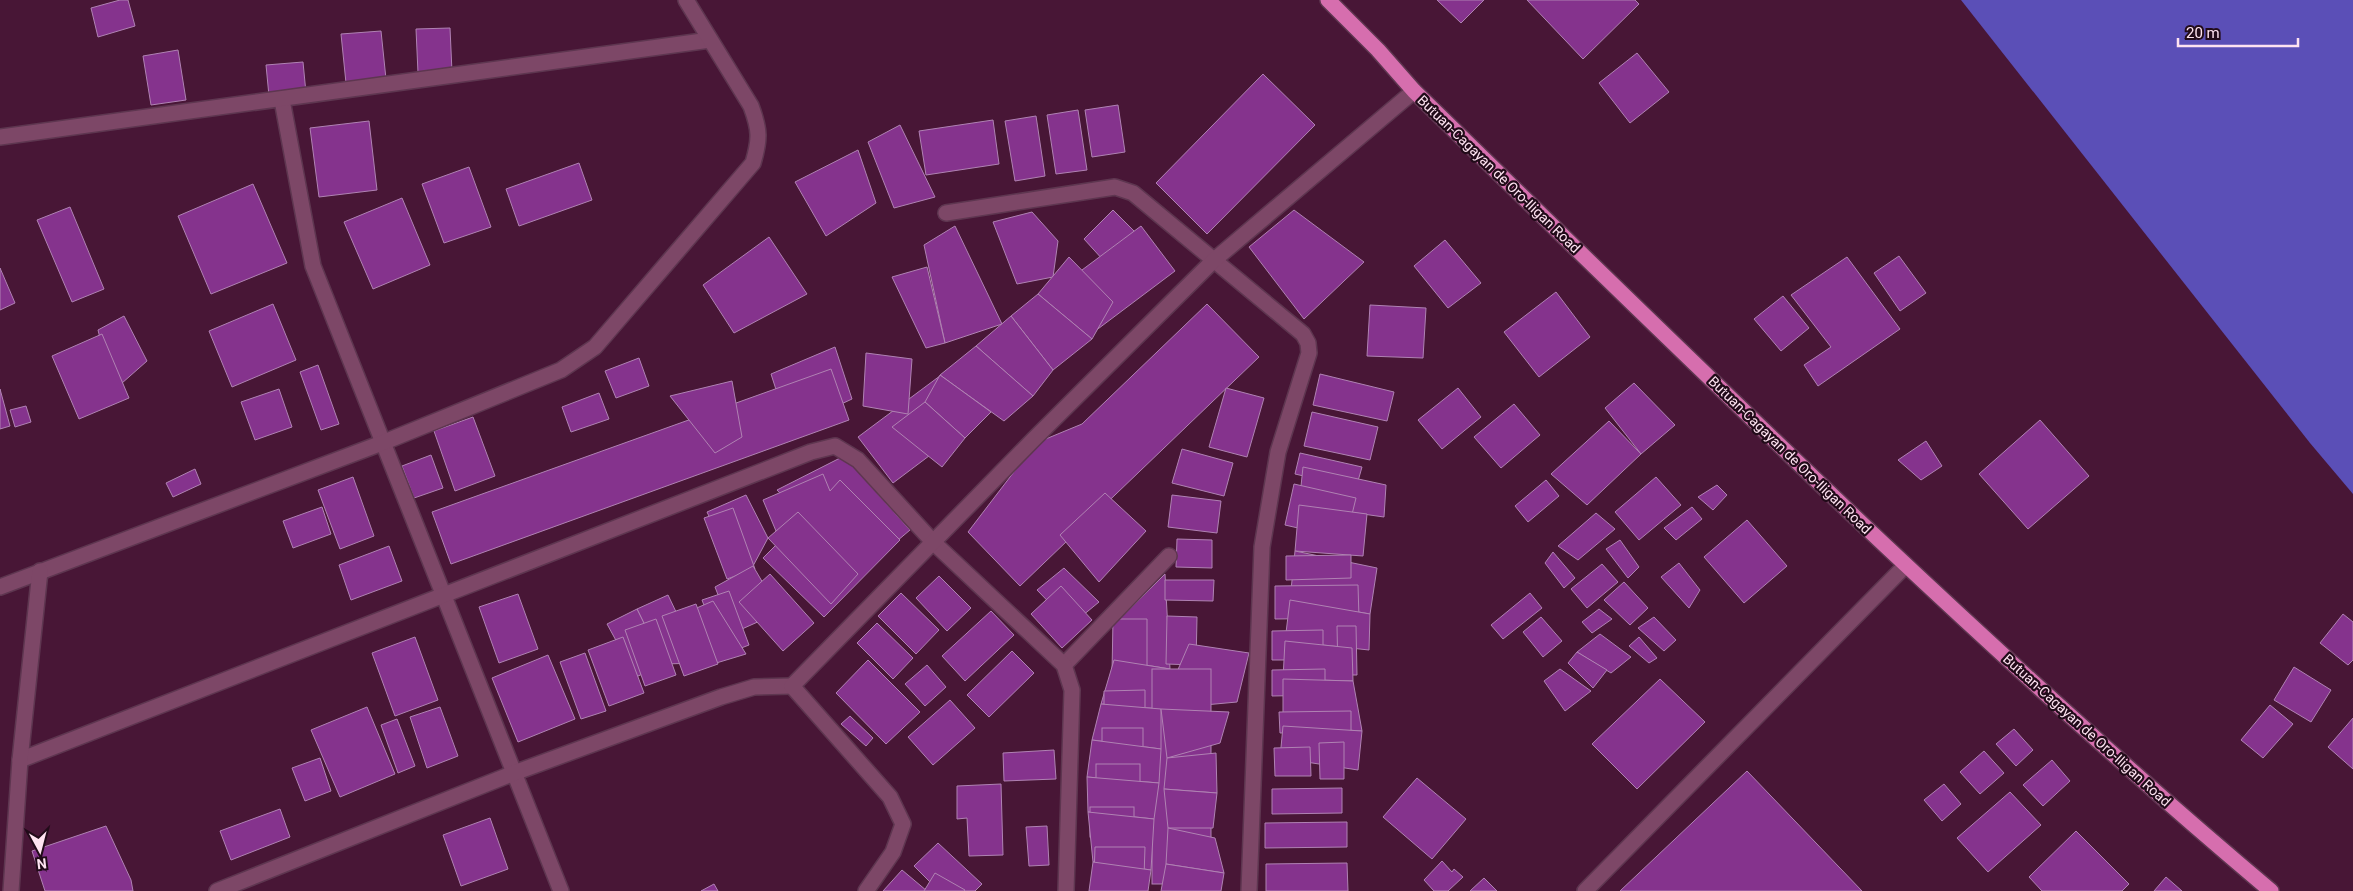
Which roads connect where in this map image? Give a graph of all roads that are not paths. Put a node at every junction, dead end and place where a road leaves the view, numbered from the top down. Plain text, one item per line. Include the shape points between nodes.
1 (686, 0) edge
2 (1328, 0) edge
3 (710, 40) junction
4 (1414, 91) junction
5 (282, 100) junction
6 (0, 137) edge
7 (946, 213) dead end
8 (1213, 261) junction
9 (382, 443) junction
10 (934, 543) junction
11 (1169, 556) dead end
12 (1906, 566) junction
13 (40, 571) junction
14 (0, 587) edge
15 (443, 596) junction
16 (1064, 665) junction
17 (792, 686) junction
18 (20, 760) junction
19 (514, 773) junction
20 (11, 891) edge
21 (217, 891) edge
22 (561, 891) edge
23 (866, 891) edge
24 (1066, 891) edge
25 (1249, 891) edge
26 (1585, 891) edge
27 (2271, 891) edge

1 - 3 street
2 - 4 highway, Butuan-Cagayan de Oro-Iligan Road
3 - 5 street
3 - 9 street via 751,106 758,125 759,142 753,163 594,347 561,370
4 - 8 street
4 - 12 highway, Butuan-Cagayan de Oro-Iligan Road
5 - 6 street
5 - 9 street via 313,266
7 - 8 street via 1122,188 1133,193
8 - 10 street
8 - 25 street via 1302,334 1308,343 1309,353 1278,452 1262,547
9 - 13 street
9 - 15 street
10 - 15 street via 858,460 835,446 811,452
10 - 16 street
10 - 17 street
11 - 16 street
12 - 26 street
12 - 27 highway, Butuan-Cagayan de Oro-Iligan Road via 2195,827
13 - 14 street
13 - 18 street
15 - 18 street
15 - 19 street
16 - 24 street via 1072,690
17 - 19 street via 754,687 721,697
17 - 23 street via 890,797 902,824 893,852
18 - 20 street
19 - 21 street
19 - 22 street

